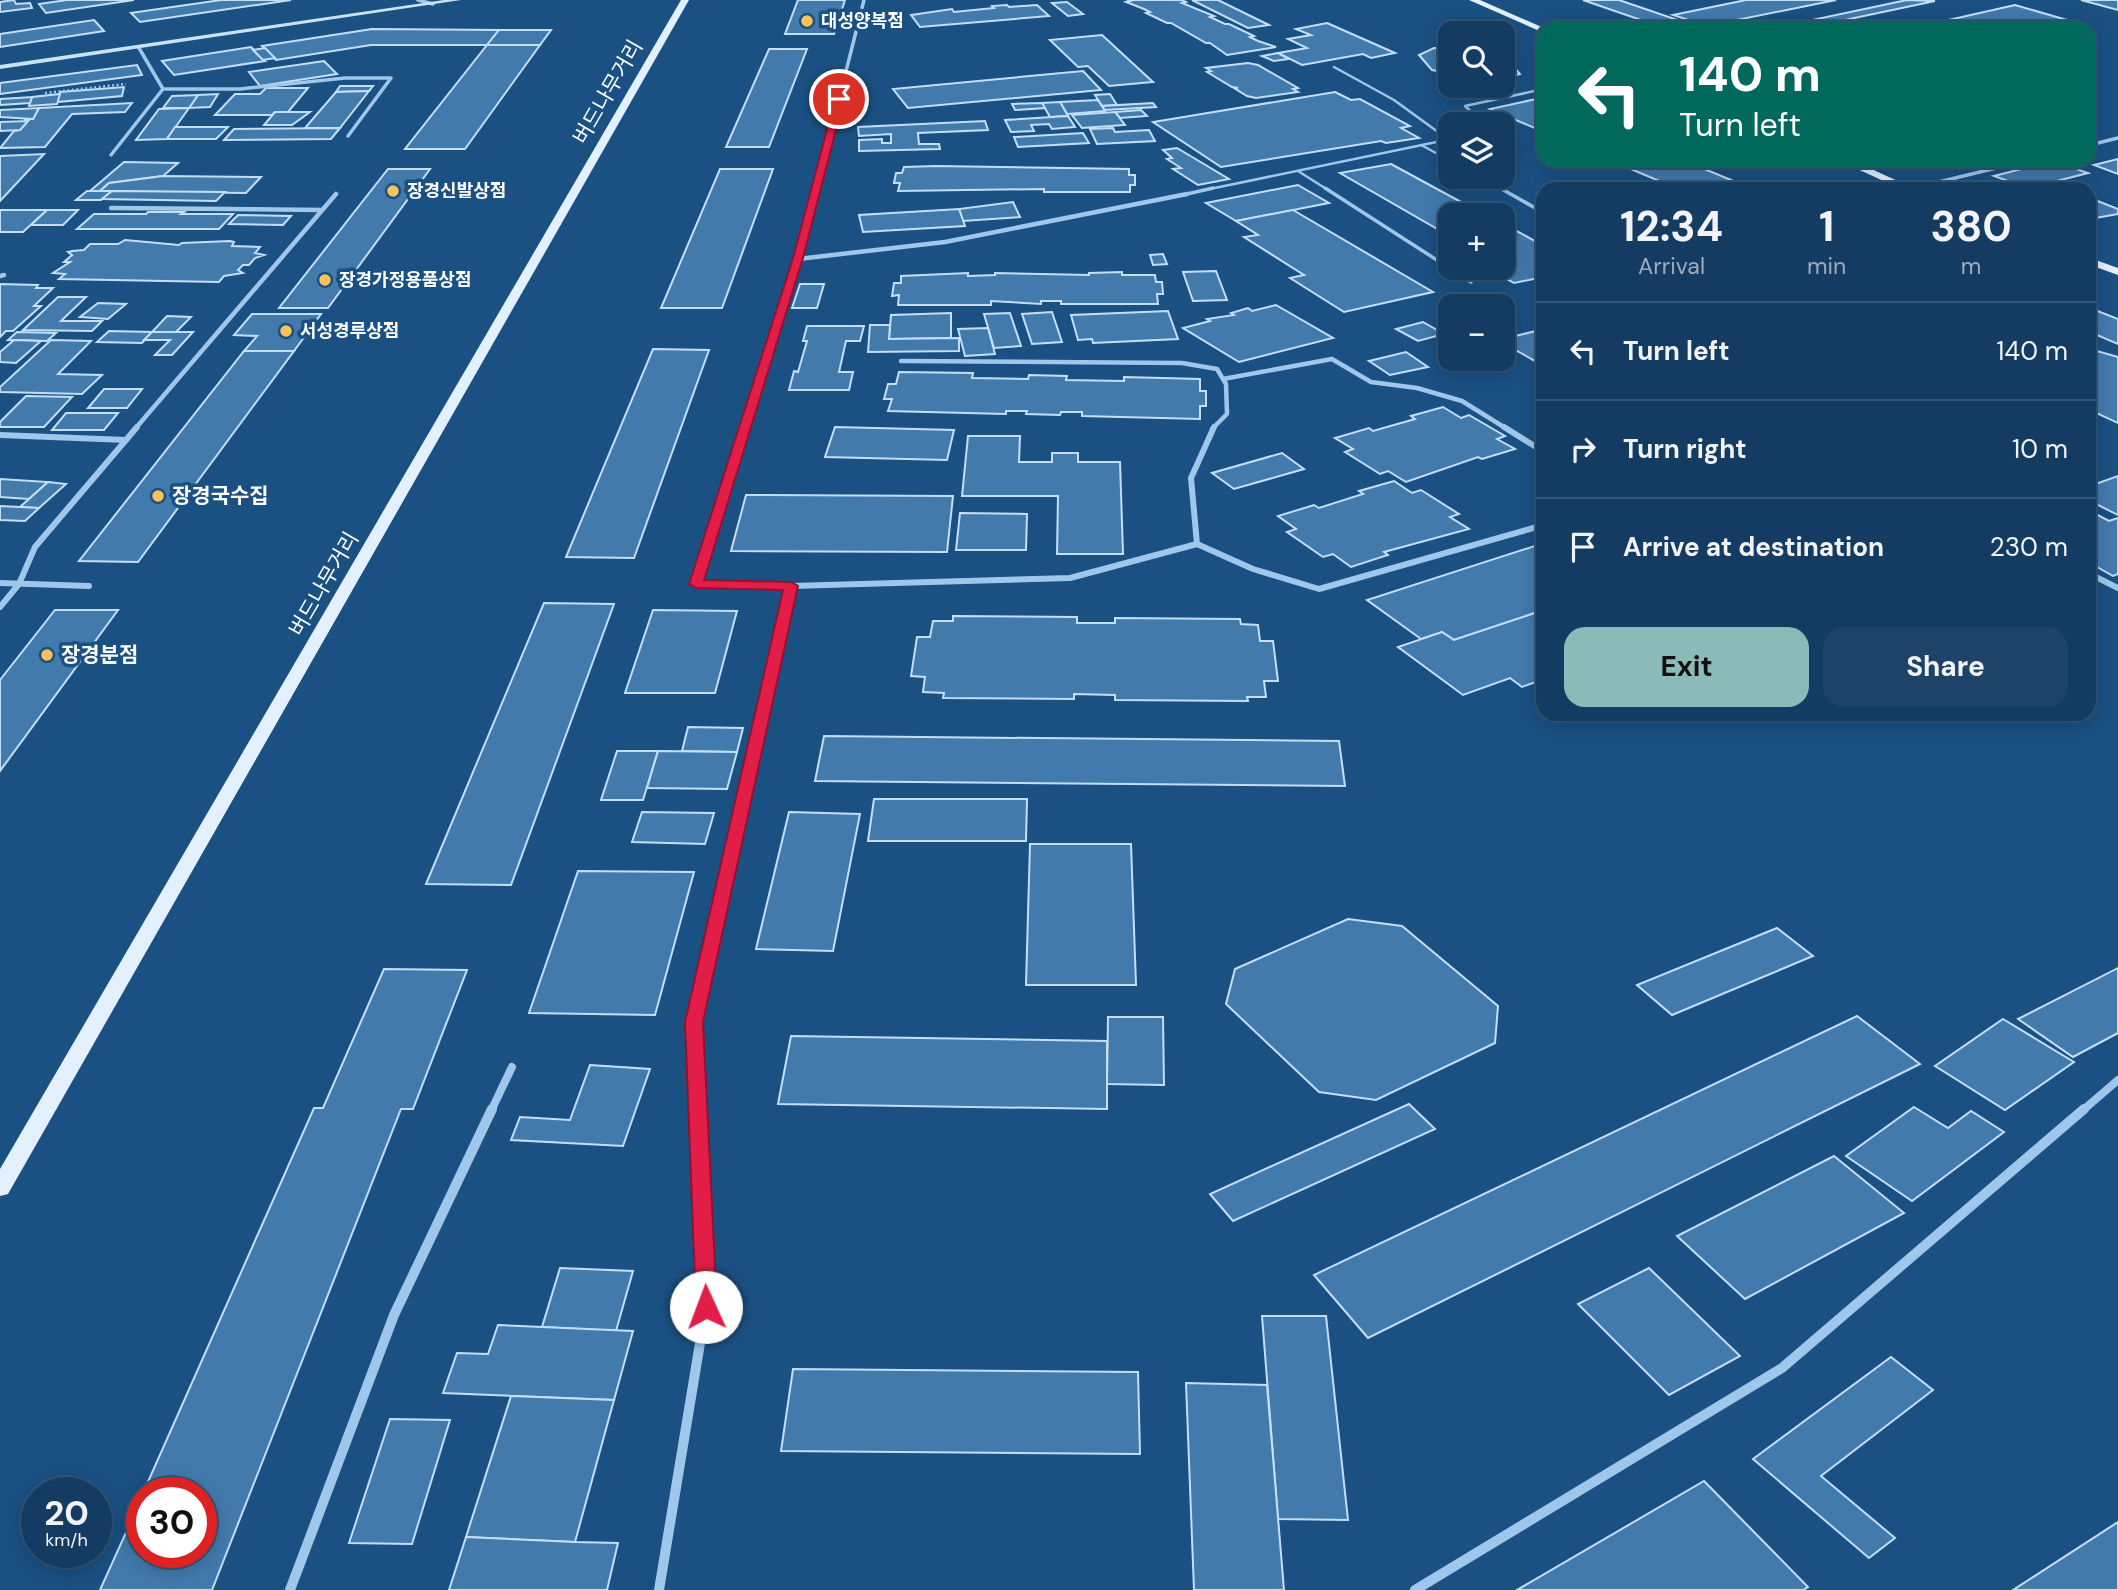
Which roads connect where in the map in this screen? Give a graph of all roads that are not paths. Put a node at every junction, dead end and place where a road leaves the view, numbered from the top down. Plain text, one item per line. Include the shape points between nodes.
1 (418, 0) edge
2 (458, 0) edge
3 (685, 0) edge
4 (864, 0) edge
5 (1473, 0) edge
6 (433, 4) junction
7 (1536, 28) edge
8 (139, 48) junction
9 (0, 67) edge
10 (1334, 67) dead end
11 (163, 89) junction
12 (1536, 91) edge
13 (1471, 112) edge
14 (1438, 129) edge
15 (348, 136) dead end
16 (2118, 138) edge
17 (1438, 142) edge
18 (2096, 144) edge
19 (1422, 145) junction
20 (1438, 154) edge
21 (111, 155) dead end
22 (1861, 168) edge
23 (1996, 168) edge
24 (1298, 171) junction
25 (1894, 182) edge
26 (1939, 182) edge
27 (1501, 189) edge
28 (336, 194) dead end
29 (1187, 194) joint
30 (111, 208) dead end
31 (1536, 208) edge
32 (322, 210) junction
33 (798, 258) junction
34 (2096, 263) edge
35 (2118, 272) edge
36 (1471, 282) dead end
37 (901, 361) dead end
38 (1223, 379) junction
39 (0, 435) edge
40 (126, 440) junction
41 (1536, 447) edge
42 (1536, 527) edge
43 (1196, 544) junction
44 (2096, 577) edge
45 (0, 583) edge
46 (19, 584) junction
47 (89, 586) dead end
48 (791, 586) junction
49 (2118, 588) edge
50 (0, 607) edge
51 (512, 1067) dead end
52 (2118, 1080) edge
53 (0, 1188) edge
54 (290, 1590) edge
55 (659, 1590) edge
56 (1415, 1590) edge

1 - 6 street
2 - 6 main road
3 - 53 main road, 버드나무거리
4 - 33 street
5 - 7 main road
6 - 8 main road
8 - 9 main road
8 - 11 street
10 - 14 lane via 1390,95
11 - 15 street via 240,89 391,78
11 - 21 street
12 - 13 lane via 1465,106
16 - 18 street
17 - 19 lane
19 - 20 lane
19 - 24 lane
22 - 25 main road
23 - 26 street
24 - 29 lane
24 - 36 lane
27 - 31 lane
28 - 32 street
29 - 33 street via 912,247
30 - 32 street
32 - 40 street
33 - 48 street via 696,584
34 - 35 main road
37 - 38 street via 1182,363 1217,369
38 - 41 street via 1332,359 1371,382 1417,388 1462,401
38 - 43 street via 1227,414 1211,430 1191,478
39 - 40 street
40 - 46 street via 35,547
42 - 43 street via 1319,589 1254,569
43 - 48 street via 1070,578
44 - 49 street
45 - 46 street
46 - 47 street
46 - 50 street
48 - 55 street via 694,1022 706,1307
51 - 54 street via 394,1315
52 - 56 street via 1782,1368

